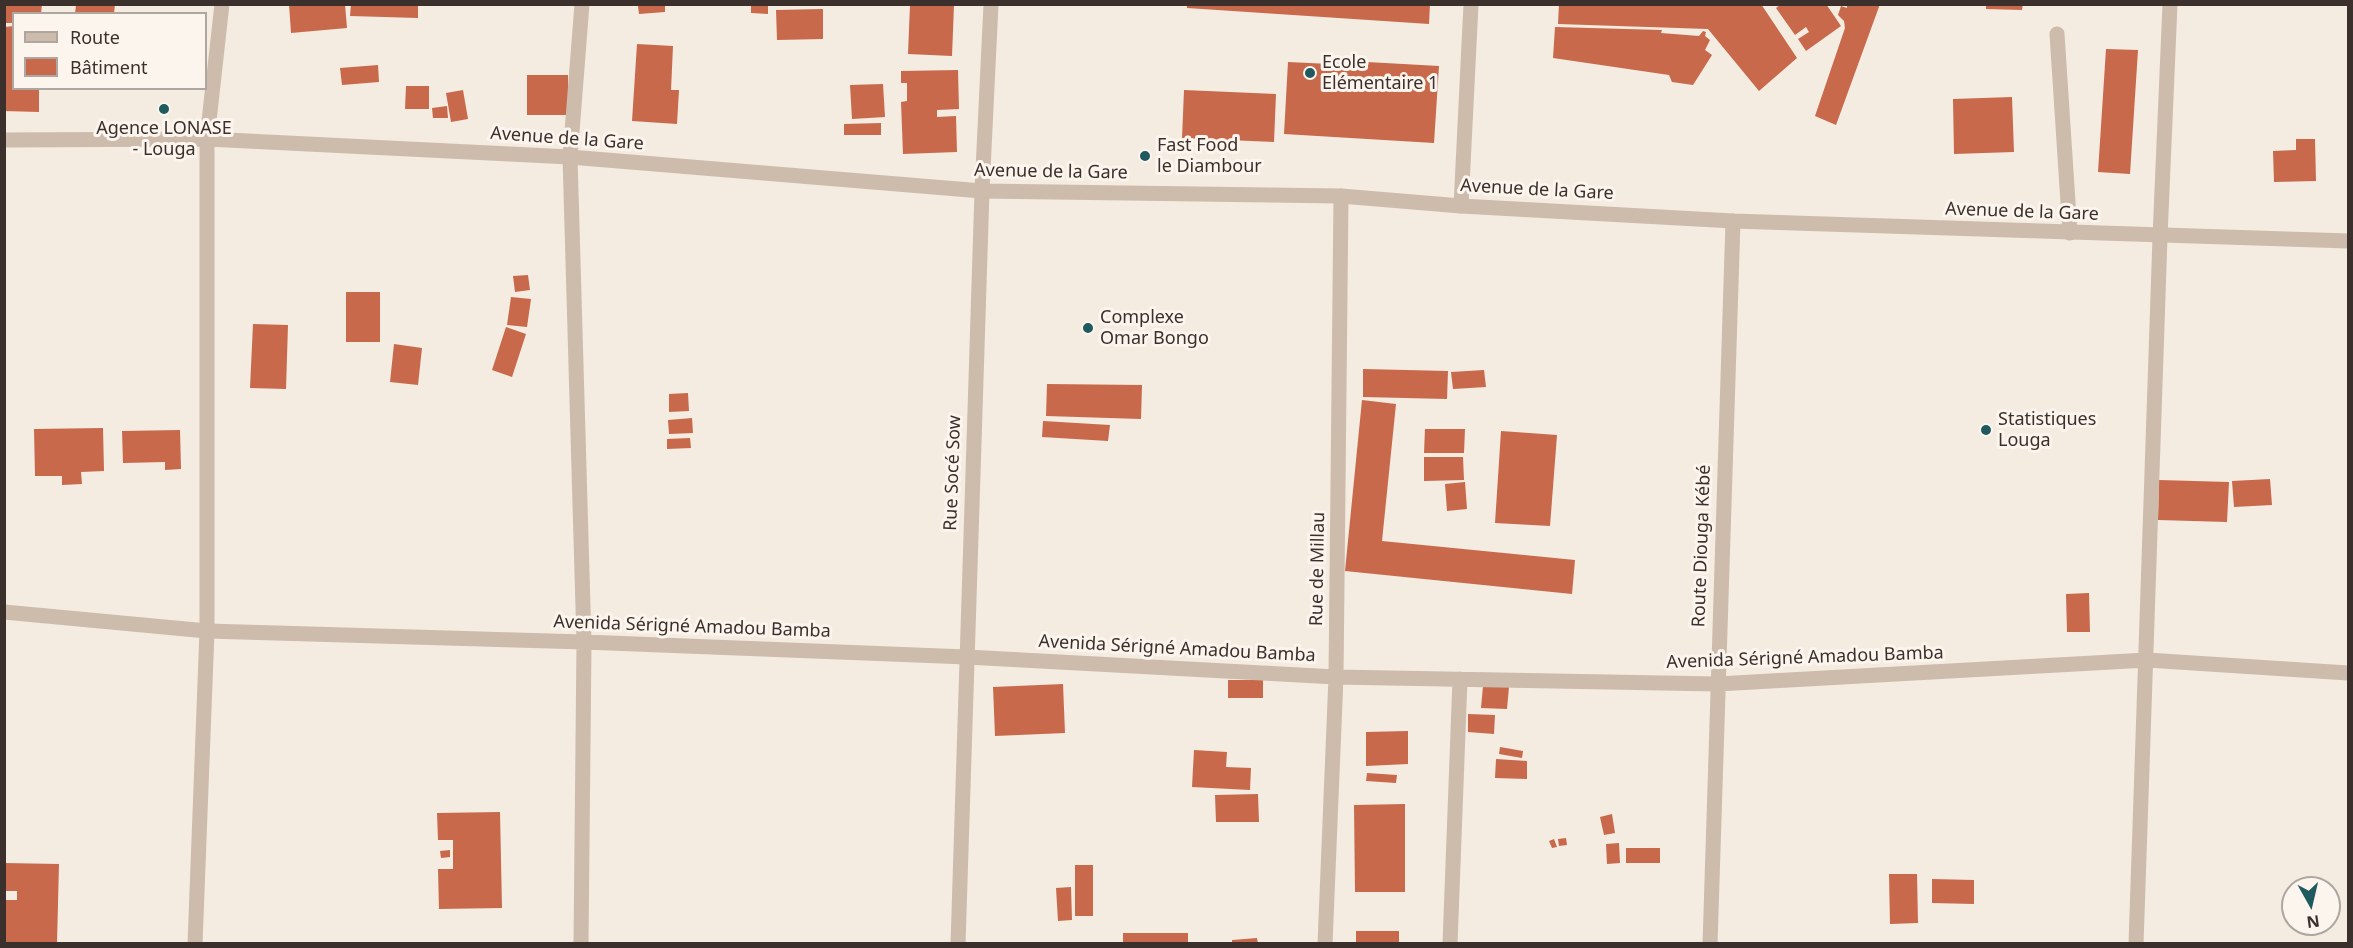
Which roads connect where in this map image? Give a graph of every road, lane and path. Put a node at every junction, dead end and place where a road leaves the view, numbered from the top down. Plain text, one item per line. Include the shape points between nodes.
1 (222, 4) edge
2 (582, 4) edge
3 (990, 4) edge
4 (1471, 4) edge
5 (2170, 4) edge
6 (2057, 34) dead end
7 (207, 139) junction
8 (4, 140) edge
9 (570, 157) junction
10 (982, 191) junction
11 (1341, 196) junction
12 (1461, 206) junction
13 (1733, 221) junction
14 (2070, 233) junction
15 (2160, 237) junction
16 (2349, 241) edge
17 (4, 612) edge
18 (207, 631) junction
19 (584, 642) junction
20 (967, 657) junction
21 (2147, 660) junction
22 (2349, 673) edge
23 (1336, 677) junction
24 (1460, 679) junction
25 (1717, 684) junction
26 (195, 944) edge
27 (580, 944) edge
28 (958, 944) edge
29 (1325, 944) edge
30 (1450, 944) edge
31 (1710, 944) edge
32 (2136, 944) edge

1 - 7 street
2 - 9 street
3 - 10 street, Rue Socé Sow
4 - 12 street
5 - 15 street
6 - 14 street
7 - 8 street, Avenue de la Gare
7 - 9 street, Avenue de la Gare
7 - 18 street
9 - 10 street, Avenue de la Gare
9 - 19 street
10 - 11 street, Avenue de la Gare
10 - 20 street, Rue Socé Sow
11 - 12 street, Avenue de la Gare
11 - 23 street, Rue de Millau
12 - 13 street, Avenue de la Gare
13 - 14 street, Avenue de la Gare
13 - 25 street, Route Diouga Kébé
14 - 15 street, Avenue de la Gare
15 - 16 street, Avenue de la Gare
15 - 21 street
17 - 18 street, Avenida Sérigné Amadou Bamba
18 - 19 street, Avenida Sérigné Amadou Bamba
18 - 26 street
19 - 20 street, Avenida Sérigné Amadou Bamba
19 - 27 street
20 - 23 street, Avenida Sérigné Amadou Bamba
20 - 28 street, Rue Socé Sow
21 - 22 street, Avenida Sérigné Amadou Bamba
21 - 25 street, Avenida Sérigné Amadou Bamba
21 - 32 street
23 - 24 street, Avenida Sérigné Amadou Bamba
23 - 29 street, Rue de Millau
24 - 25 street, Avenida Sérigné Amadou Bamba
24 - 30 street
25 - 31 street, Route Diouga Kébé

